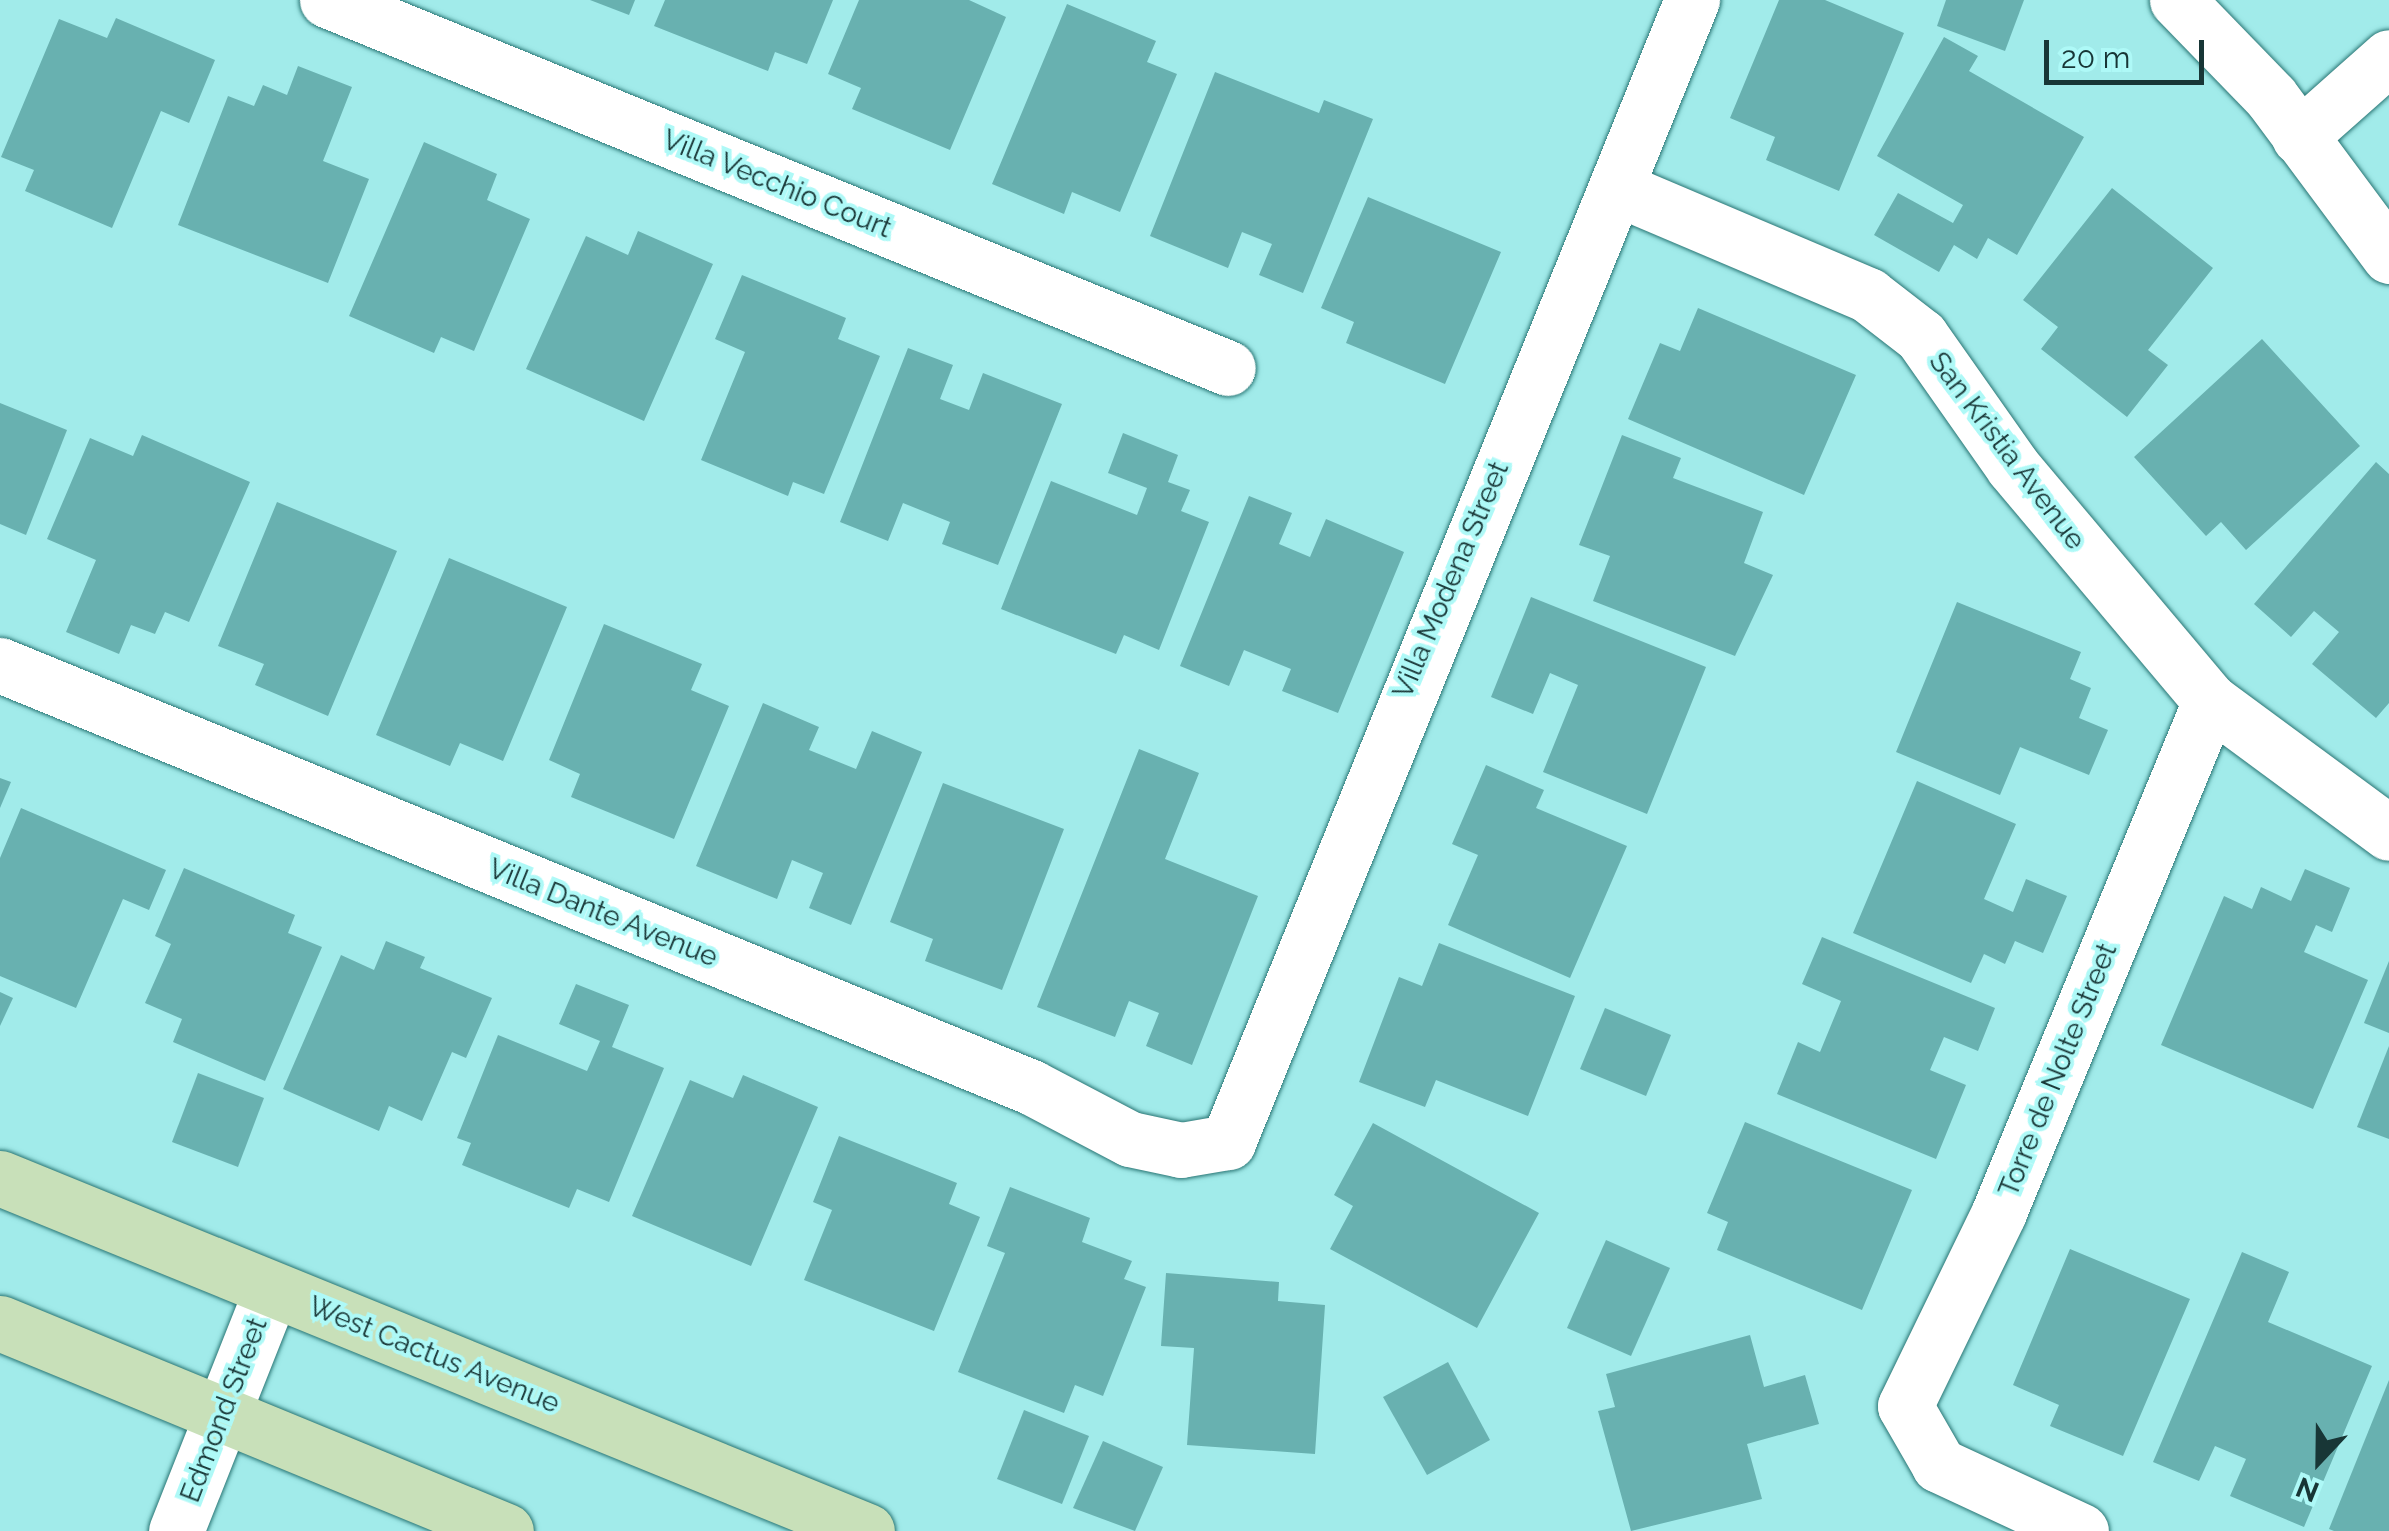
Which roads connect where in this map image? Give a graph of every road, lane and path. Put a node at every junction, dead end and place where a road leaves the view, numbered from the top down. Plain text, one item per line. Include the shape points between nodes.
1 (326, 0) edge
2 (1692, 0) edge
3 (2178, 0) edge
4 (2389, 57) edge
5 (2299, 137) junction
6 (1616, 188) junction
7 (2389, 256) edge
8 (1228, 368) dead end
9 (0, 665) edge
10 (2210, 700) junction
11 (2389, 833) edge
12 (1207, 1146) joint
13 (0, 1178) edge
14 (272, 1289) junction
15 (0, 1323) edge
16 (222, 1416) junction
17 (176, 1531) edge
18 (506, 1531) edge
19 (867, 1531) edge
20 (2081, 1531) edge

1 - 8 street, Villa Vecchio Court
2 - 6 street, Villa Modena Street
3 - 5 street
4 - 5 street
5 - 7 street
6 - 10 street, San Kristia Avenue via 1868,295 1921,336 2013,467
6 - 12 street, Villa Modena Street via 1259,1051 1242,1125 1228,1142
9 - 12 street, Villa Dante Avenue via 1030,1087 1130,1140
10 - 11 street, San Kristia Avenue
10 - 20 street, Torre de Nolte Street via 1999,1212 1906,1406 1915,1435 1939,1465 1980,1490
13 - 14 main road, West Cactus Avenue
14 - 16 street, Edmond Street
14 - 19 main road, West Cactus Avenue
15 - 16 main road
16 - 17 street, Edmond Street
16 - 18 main road

